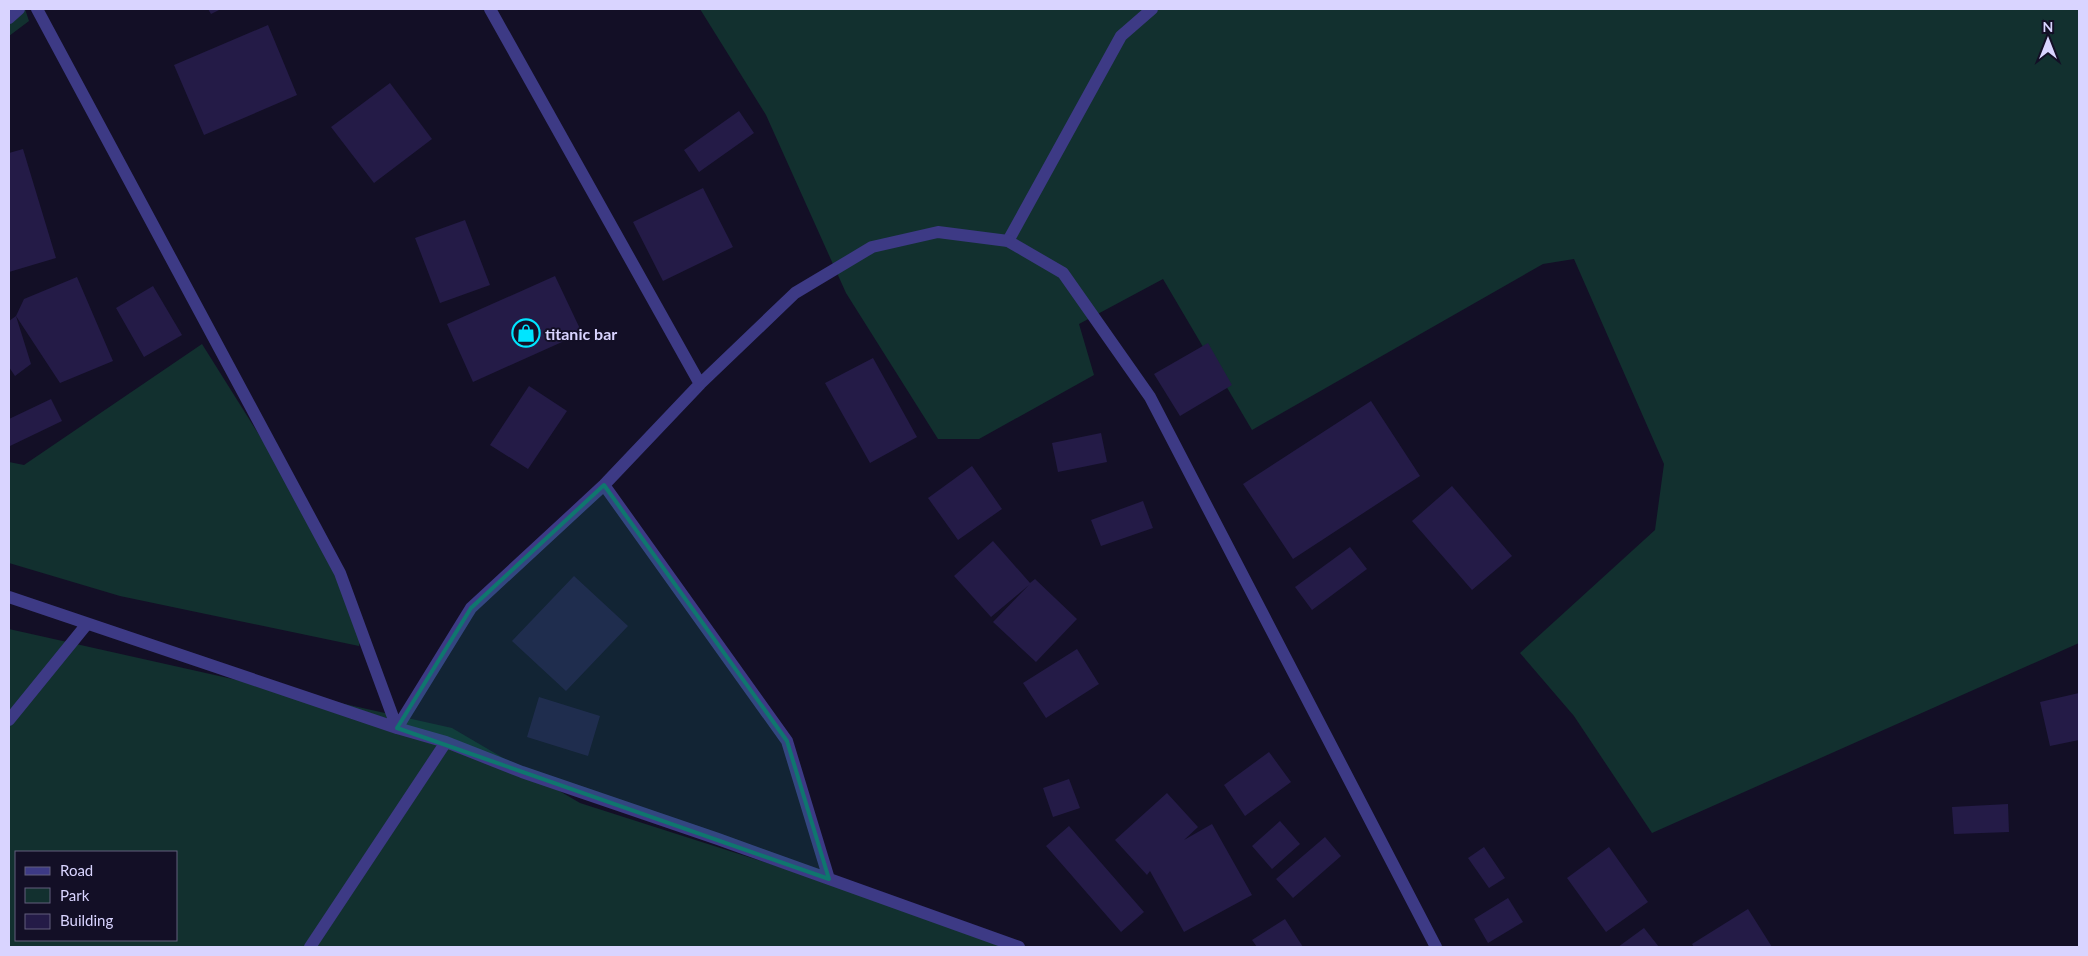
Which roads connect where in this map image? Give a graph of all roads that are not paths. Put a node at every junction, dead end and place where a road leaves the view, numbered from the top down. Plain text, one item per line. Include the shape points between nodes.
1 (19, 9) edge
2 (37, 9) edge
3 (490, 9) edge
4 (1152, 9) edge
5 (9, 18) edge
6 (1008, 241) junction
7 (700, 384) junction
8 (604, 485) junction
9 (9, 597) edge
10 (87, 624) junction
11 (9, 720) edge
12 (397, 728) junction
13 (446, 742) junction
14 (829, 879) junction
15 (310, 947) edge
16 (1019, 947) edge
17 (1436, 947) edge

1 - 5 street
2 - 12 street via 340,573
3 - 7 street
4 - 6 street via 1121,36
6 - 7 street via 938,232 872,247 794,293
6 - 17 street via 1063,273 1150,397
7 - 8 street
8 - 12 street via 471,608
8 - 14 street via 788,740
9 - 10 street
10 - 11 street
10 - 12 street
12 - 13 street
13 - 14 street via 522,772
13 - 15 street
14 - 16 street

